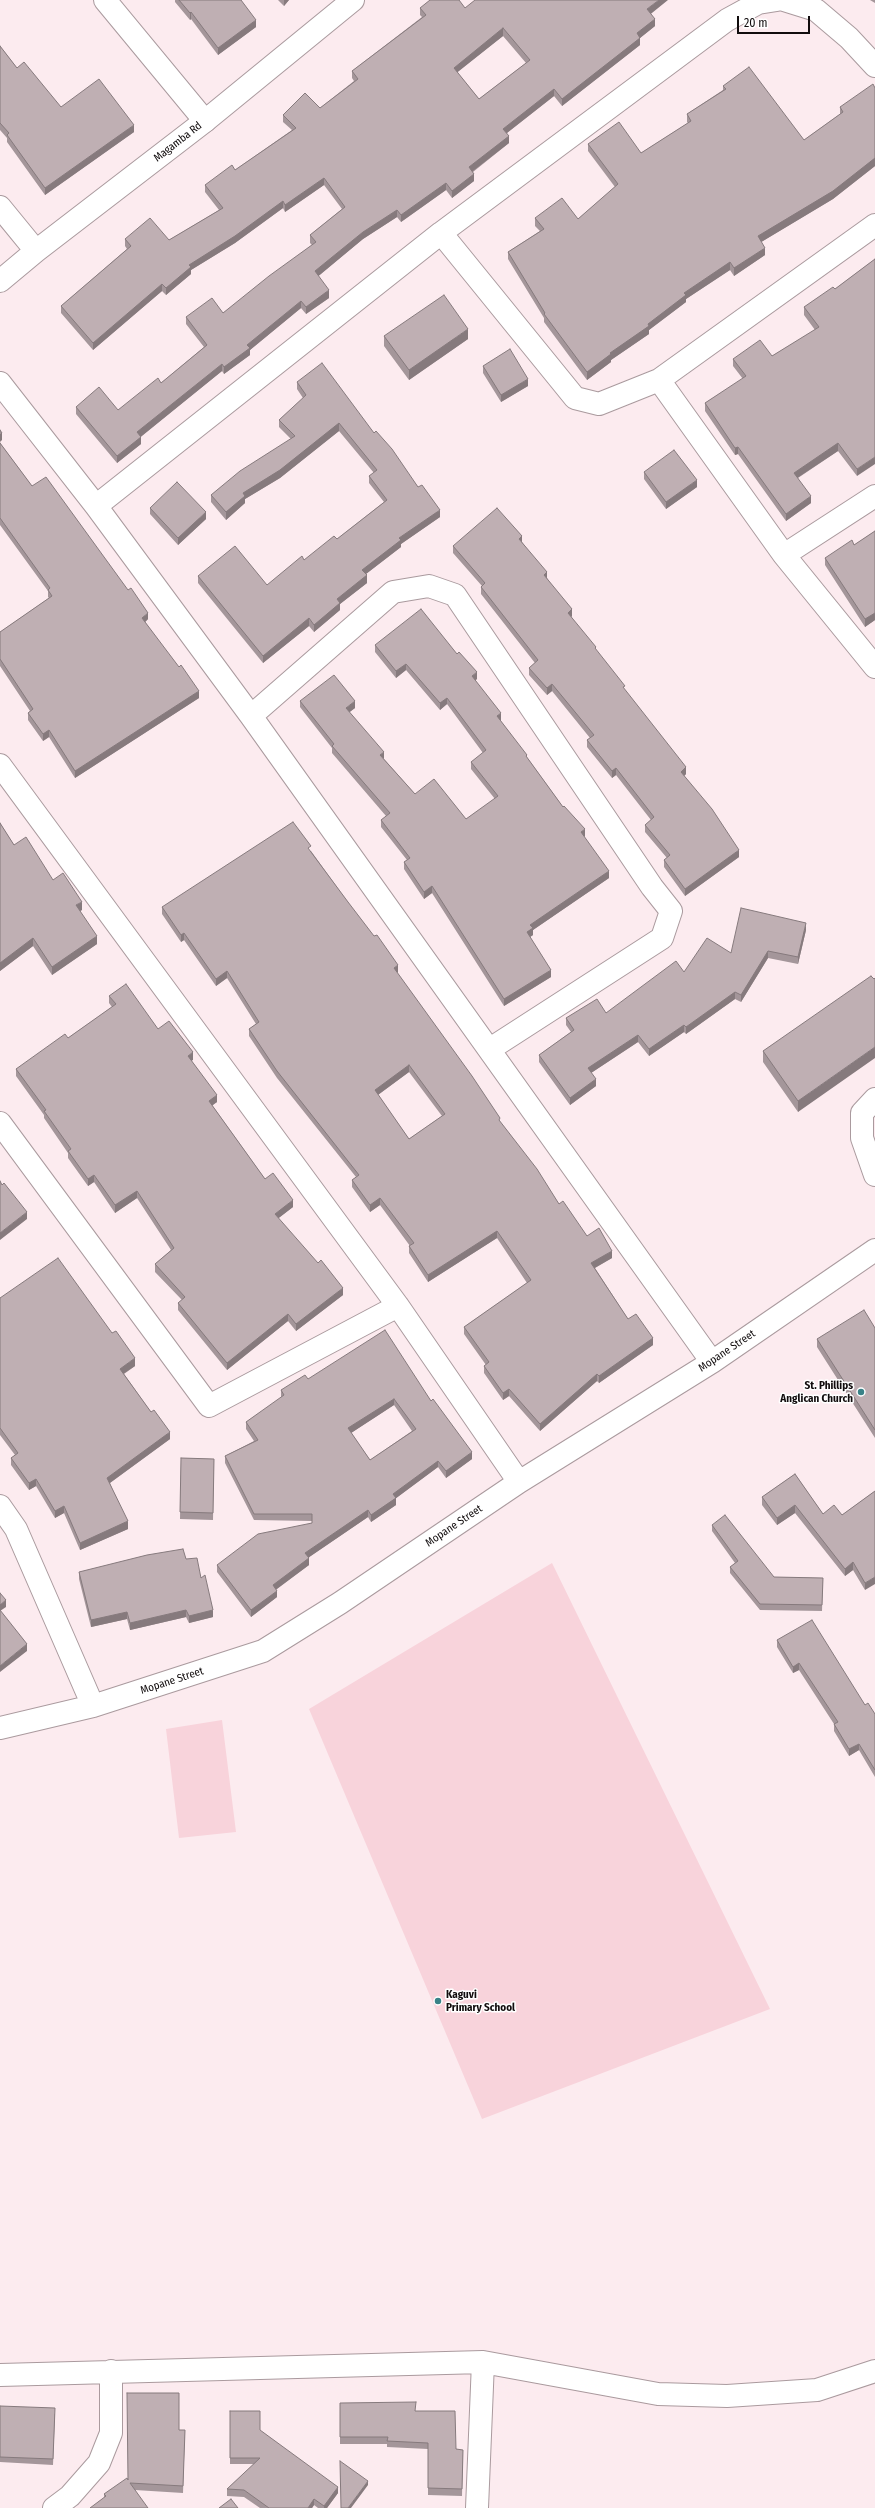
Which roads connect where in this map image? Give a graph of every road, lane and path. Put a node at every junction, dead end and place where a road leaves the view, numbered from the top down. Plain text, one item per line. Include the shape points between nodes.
1 (105, 0) edge
2 (353, 0) edge
3 (777, 0) edge
4 (784, 0) edge
5 (875, 66) edge
6 (205, 121) junction
7 (0, 208) edge
8 (875, 226) edge
9 (441, 233) junction
10 (36, 251) junction
11 (0, 282) edge
12 (659, 380) junction
13 (0, 383) edge
14 (875, 496) edge
15 (96, 506) junction
16 (784, 555) junction
17 (875, 667) edge
18 (251, 716) junction
19 (0, 765) edge
20 (490, 1050) junction
21 (875, 1099) edge
22 (0, 1123) edge
23 (875, 1175) edge
24 (875, 1250) edge
25 (398, 1306) junction
26 (712, 1362) junction
27 (519, 1482) junction
28 (0, 1506) edge
29 (93, 1706) junction
30 (0, 1728) edge
31 (483, 2362) junction
32 (111, 2371) junction
33 (875, 2371) edge
34 (0, 2375) edge
35 (54, 2508) edge
36 (477, 2508) edge

1 - 6 street
2 - 6 street, Magamba Rd
3 - 9 street via 758,3 727,20
4 - 5 street via 816,10 849,38
6 - 10 street, Magamba Rd
7 - 10 street
8 - 12 street
9 - 12 street via 574,398 599,404
9 - 15 street
10 - 11 street, Magamba Rd
12 - 16 street
13 - 15 street
14 - 16 street
15 - 18 street
16 - 17 street
18 - 20 street
18 - 20 street via 393,592 429,586 455,595 652,887 671,911 662,938
19 - 25 street
20 - 26 street
21 - 23 street via 862,1113 862,1138
22 - 25 street via 209,1406
24 - 26 street, Mopane Street
25 - 27 street
26 - 27 street, Mopane Street
27 - 29 street, Mopane Street via 263,1651
28 - 29 street via 16,1529
29 - 30 street, Mopane Street
31 - 32 street
31 - 33 street via 658,2394 727,2396 817,2390
31 - 36 street
32 - 34 street
32 - 35 street via 111,2433 99,2464 70,2496

